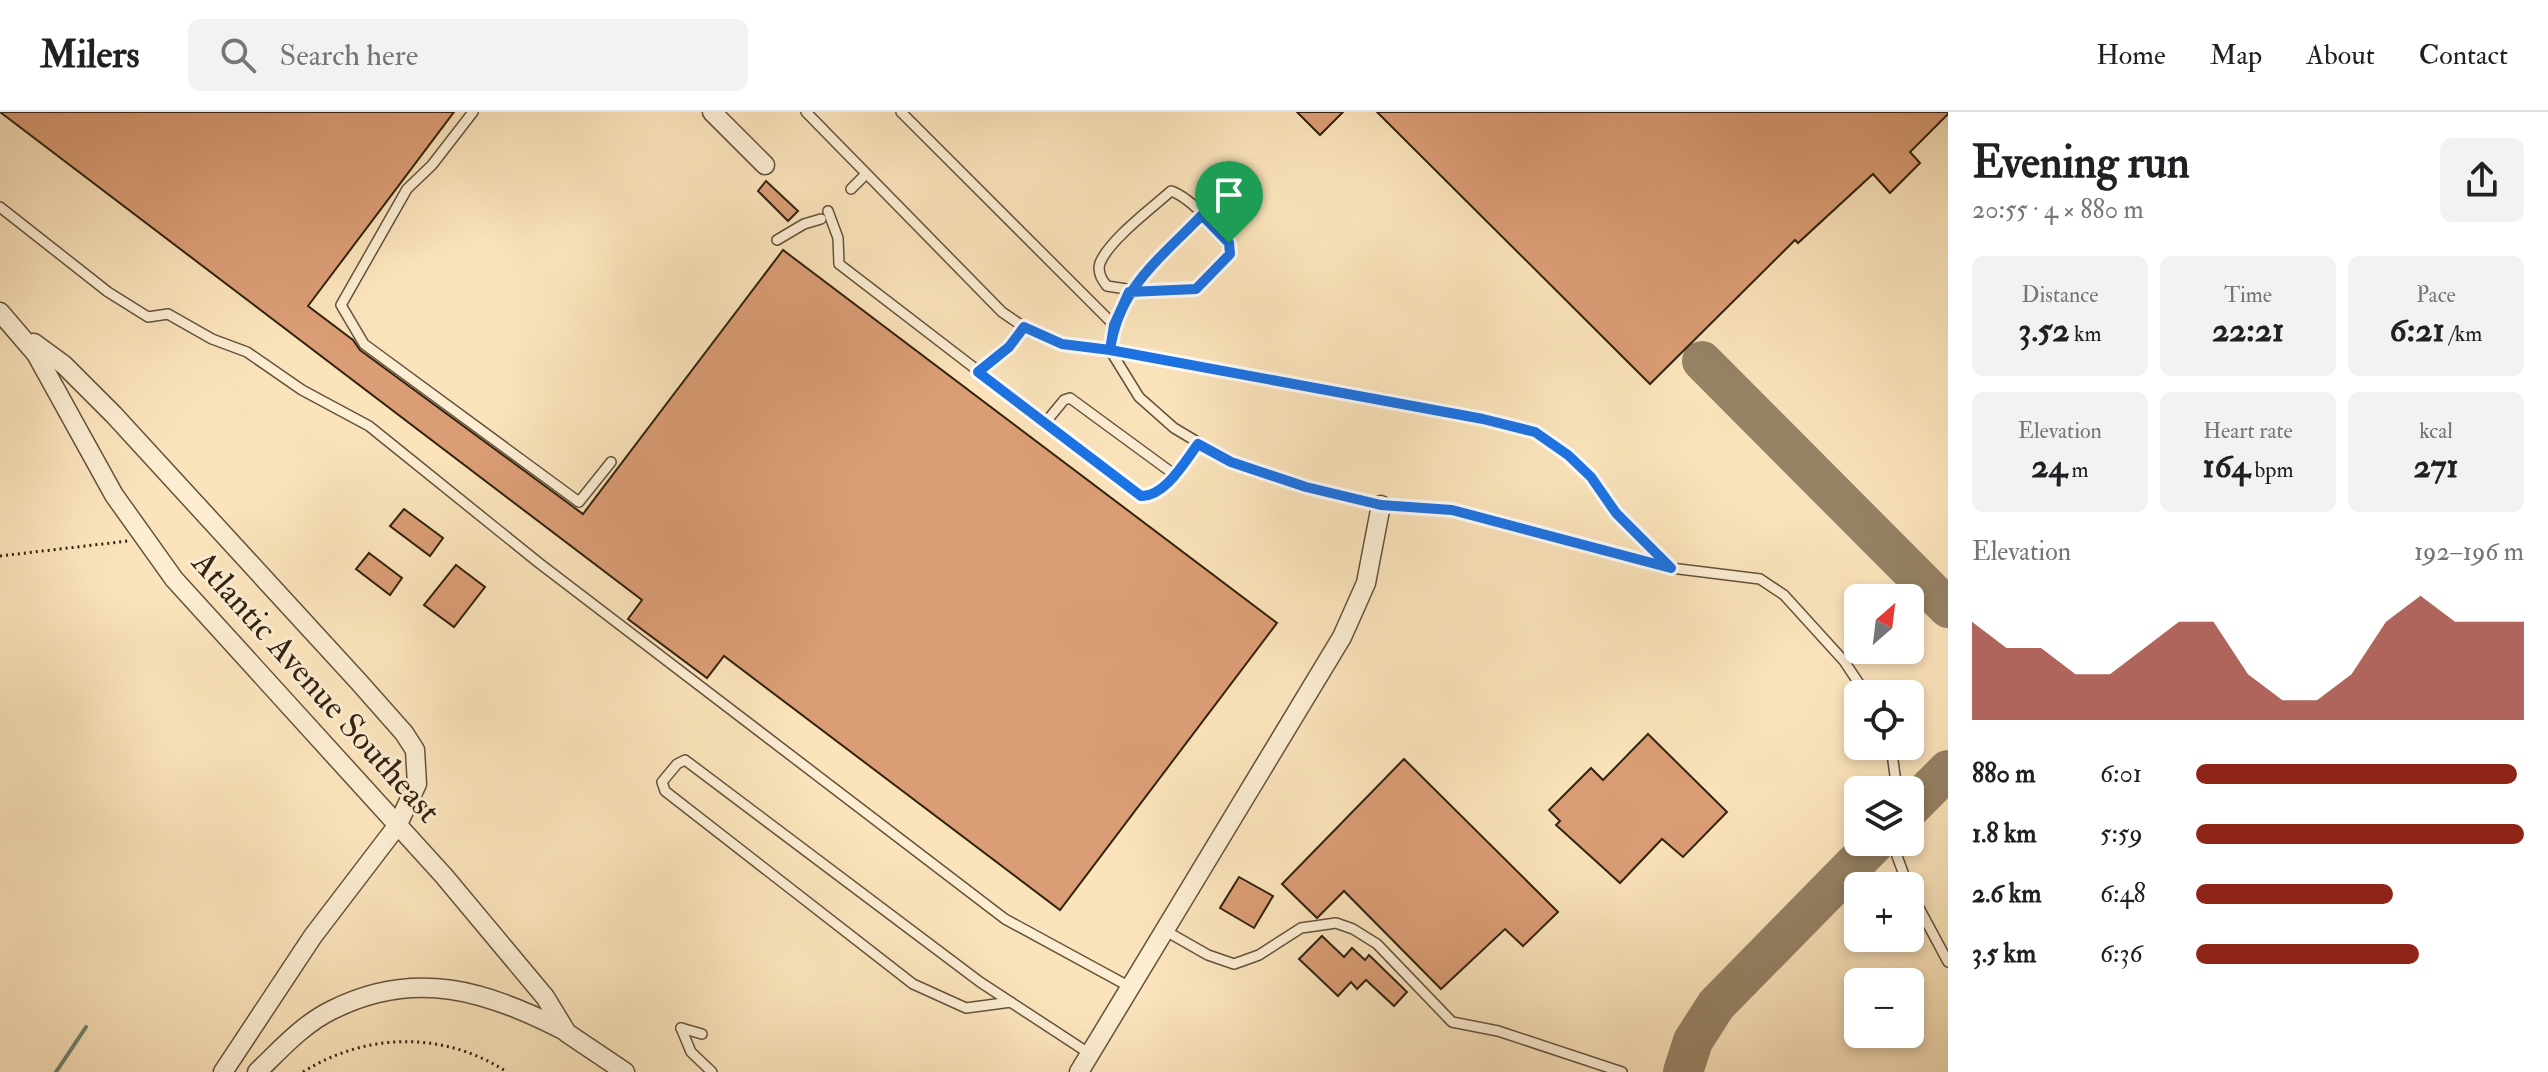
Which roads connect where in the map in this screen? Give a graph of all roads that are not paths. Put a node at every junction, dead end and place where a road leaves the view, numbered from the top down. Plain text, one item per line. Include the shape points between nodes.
1 (473, 112) edge
2 (712, 112) edge
3 (806, 112) edge
4 (901, 112) edge
5 (765, 165) dead end
6 (866, 174) junction
7 (851, 189) dead end
8 (0, 207) edge
9 (1202, 215) junction
10 (777, 240) dead end
11 (1129, 292) junction
12 (0, 312) edge
13 (1114, 325) junction
14 (1024, 327) junction
15 (21, 334) junction
16 (1110, 350) junction
17 (978, 372) junction
18 (1045, 423) junction
19 (1198, 444) junction
20 (611, 462) dead end
21 (1175, 475) junction
22 (1381, 505) junction
23 (1671, 568) junction
24 (1857, 680) edge
25 (397, 826) junction
26 (1924, 917) edge
27 (1164, 930) junction
28 (1948, 962) edge
29 (1130, 987) junction
30 (1011, 1002) junction
31 (567, 1033) junction
32 (702, 1034) dead end
33 (1090, 1054) junction
34 (223, 1072) edge
35 (257, 1072) edge
36 (625, 1072) edge
37 (712, 1072) edge
38 (1079, 1072) edge
39 (1622, 1072) edge

1 - 20 lane via 407,189 341,305 364,344 579,502
2 - 5 street
3 - 6 lane
4 - 13 lane
6 - 7 lane
6 - 14 lane via 1002,312
8 - 29 lane via 148,317 168,314 247,352 369,426 1005,919
9 - 11 lane
9 - 11 lane via 1229,243 1230,254 1196,289
9 - 11 lane via 1171,191 1111,247 1100,264 1100,277 1107,286
10 - 17 lane via 825,215 838,238 839,264
11 - 13 lane
12 - 15 street, Atlantic Avenue Southeast
13 - 16 lane
14 - 16 lane via 1062,344
14 - 17 lane
15 - 25 street, Atlantic Avenue Southeast via 147,546
15 - 25 street via 64,365 114,415 404,733 415,750 417,784
16 - 19 lane via 1139,397
16 - 23 lane via 1535,432 1579,466 1616,513
17 - 18 lane
18 - 21 lane via 1141,496 1155,493
18 - 21 lane via 1070,398
19 - 21 lane
19 - 22 lane via 1261,473
22 - 23 lane via 1452,510
22 - 27 street via 1366,583 1351,620
23 - 24 lane via 1760,579 1807,617
25 - 31 street, Atlantic Avenue Southeast via 545,997
25 - 34 street via 313,936
26 - 28 lane
27 - 29 street
27 - 39 lane via 1234,964 1301,928 1336,923 1377,944 1452,1022 1498,1031
29 - 33 street
30 - 30 lane via 685,760 662,782 665,791 913,984 966,1008
30 - 33 lane
31 - 35 street via 505,1002 467,991 403,988 331,1010
31 - 36 street, Atlantic Avenue Southeast
32 - 37 lane via 681,1028 691,1052
33 - 38 street

